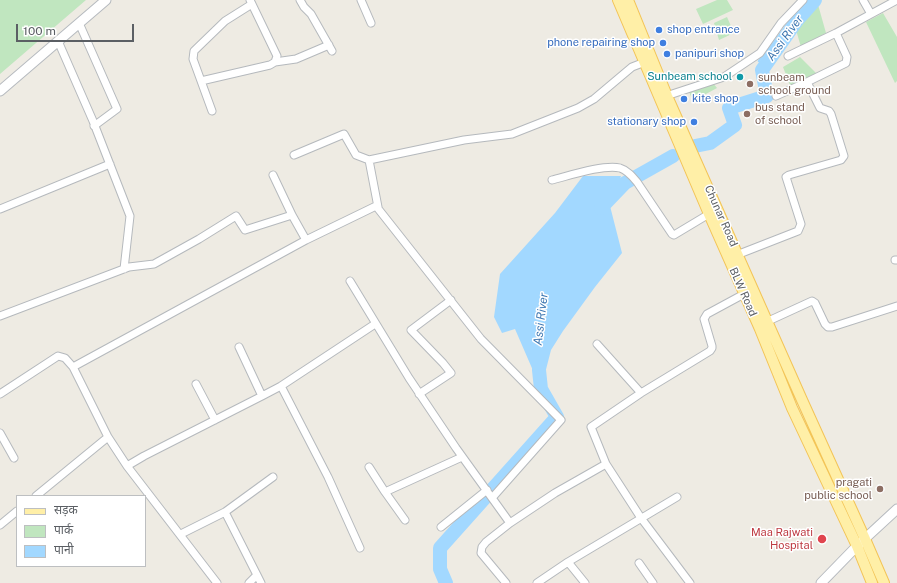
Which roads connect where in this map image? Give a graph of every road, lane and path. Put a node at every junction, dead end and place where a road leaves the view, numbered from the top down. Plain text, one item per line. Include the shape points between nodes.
1 (106, 0) edge
2 (300, 0) edge
3 (361, 0) edge
4 (618, 0) edge
5 (628, 0) edge
6 (803, 0) edge
7 (863, 0) edge
8 (897, 0) edge
9 (251, 2) edge
10 (871, 14) junction
11 (79, 23) junction
12 (370, 23) dead end
13 (836, 33) junction
14 (58, 41) junction
15 (788, 56) dead end
16 (275, 62) junction
17 (645, 62) junction
18 (201, 81) junction
19 (807, 82) junction
20 (0, 92) edge
21 (776, 96) dead end
22 (664, 97) junction
23 (212, 111) dead end
24 (94, 126) junction
25 (294, 155) dead end
26 (690, 158) junction
27 (369, 160) junction
28 (110, 164) junction
29 (273, 175) dead end
30 (552, 180) dead end
31 (378, 207) junction
32 (0, 209) edge
33 (709, 214) junction
34 (292, 216) junction
35 (306, 240) junction
36 (733, 257) junction
37 (124, 269) junction
38 (350, 281) dead end
39 (744, 294) junction
40 (451, 300) junction
41 (897, 306) edge
42 (0, 316) edge
43 (375, 324) junction
44 (763, 324) junction
45 (597, 344) dead end
46 (238, 347) dead end
47 (73, 367) junction
48 (196, 384) dead end
49 (281, 386) junction
50 (642, 393) junction
51 (0, 394) edge
52 (419, 394) junction
53 (262, 396) junction
54 (215, 420) junction
55 (0, 433) edge
56 (108, 437) junction
57 (462, 457) junction
58 (14, 458) dead end
59 (606, 464) junction
60 (127, 466) junction
61 (369, 466) dead end
62 (273, 477) dead end
63 (487, 490) junction
64 (385, 492) junction
65 (37, 495) edge
66 (677, 497) dead end
67 (492, 498) junction
68 (897, 508) edge
69 (16, 512) edge
70 (225, 512) junction
71 (641, 518) junction
72 (404, 520) dead end
73 (510, 522) junction
74 (0, 525) edge
75 (441, 527) dead end
76 (181, 534) junction
77 (865, 539) junction
78 (857, 546) junction
79 (360, 548) dead end
80 (568, 562) junction
81 (639, 563) dead end
82 (257, 575) junction
83 (217, 583) edge
84 (249, 583) edge
85 (261, 583) edge
86 (506, 583) edge
87 (537, 583) edge
88 (585, 583) edge
89 (653, 583) edge
90 (690, 583) edge
91 (821, 583) edge
92 (872, 583) edge
93 (884, 583) edge

1 - 11 street
2 - 16 street via 330,48 296,59
3 - 12 street
4 - 17 main road, BLW Road
5 - 22 main road
6 - 22 street via 781,23 760,53 724,77
7 - 10 street
8 - 10 street
9 - 16 street via 277,56
9 - 18 street via 225,21 194,51 193,59
10 - 13 street
11 - 14 street
11 - 24 street via 118,109
13 - 15 street
13 - 19 street via 847,57 846,63
14 - 20 street
14 - 24 street
16 - 18 street
17 - 22 main road, BLW Road
17 - 27 street via 632,67 594,99 578,108 512,134 464,140
18 - 23 street
19 - 21 street
19 - 36 street via 820,108 831,114 843,159 787,176 786,181 801,228
22 - 26 main road, BLW Road
24 - 28 street
25 - 27 street via 344,134 356,155
26 - 33 main road, BLW Road
26 - 36 main road, Chunar Road
27 - 31 street
28 - 32 street
28 - 37 street via 130,216
29 - 34 street
30 - 33 street via 590,170 621,169 634,179 672,234
31 - 35 street via 375,206
31 - 40 street
33 - 36 main road, BLW Road
34 - 35 street
34 - 37 street via 245,230 236,216 199,240 154,264
35 - 47 street
36 - 39 main road, BLW Road
36 - 44 main road, Chunar Road
37 - 42 street
38 - 43 street
39 - 44 main road, BLW Road
39 - 50 street via 705,316 712,346 710,351
40 - 52 street via 411,330 450,373
40 - 67 street via 481,339 562,420
41 - 44 street via 828,327 812,301
43 - 49 street
43 - 52 street
44 - 77 main road, Chunar Road via 802,400
44 - 78 main road, BLW Road via 792,408
45 - 50 street
46 - 53 street
47 - 51 street via 65,358 58,356
47 - 56 street
48 - 54 street
49 - 53 street
49 - 79 street via 328,477
50 - 59 street via 591,427
52 - 57 street
53 - 54 street
54 - 60 street
55 - 58 street
56 - 60 street
56 - 65 street
57 - 63 street
57 - 64 street
59 - 71 street
59 - 73 street
60 - 76 street
61 - 64 street
62 - 70 street
63 - 67 street
63 - 75 street
64 - 72 street
66 - 71 street
67 - 73 street
68 - 77 street
69 - 74 street
70 - 76 street
70 - 82 street
71 - 80 street
71 - 90 street
73 - 86 street via 486,542 481,553
76 - 83 street
77 - 78 street
77 - 93 main road, Chunar Road
78 - 91 street
78 - 92 main road, BLW Road
80 - 87 street
80 - 88 street
81 - 89 street
82 - 84 street
82 - 85 street

